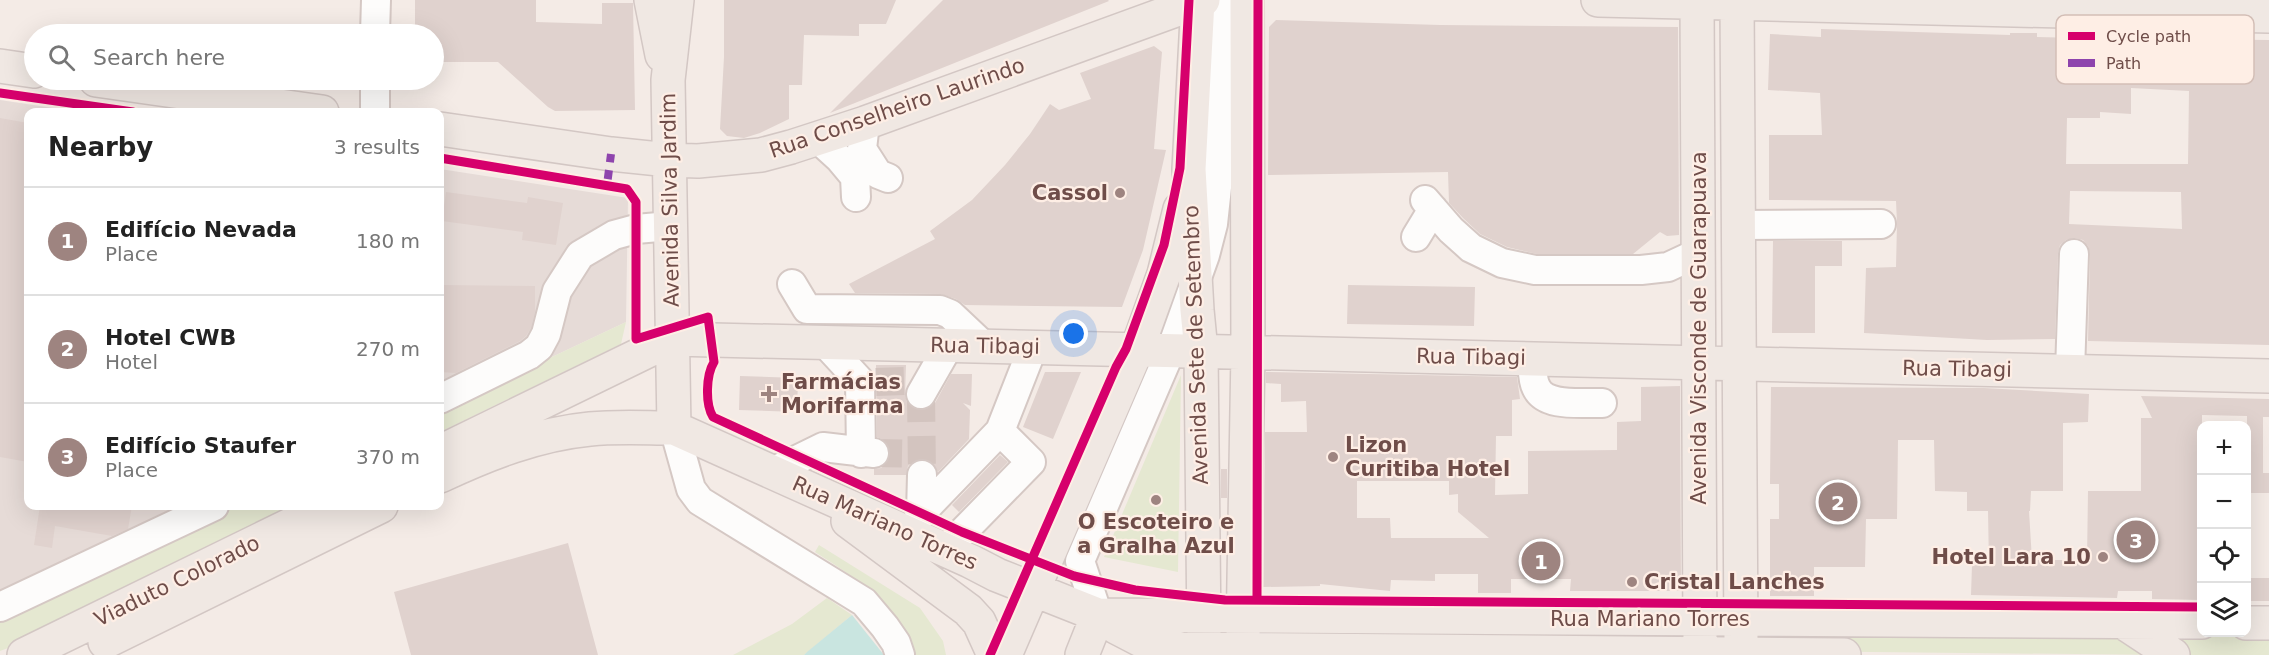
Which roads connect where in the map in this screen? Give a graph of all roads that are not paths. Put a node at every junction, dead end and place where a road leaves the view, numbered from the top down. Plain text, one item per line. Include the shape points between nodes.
1 (376, 0) edge
2 (651, 0) edge
3 (677, 0) edge
4 (1205, 0) edge
5 (1247, 0) edge
6 (1598, 0) edge
7 (1697, 1) edge
8 (1737, 2) edge
9 (1903, 4) edge
10 (2238, 15) edge
11 (2254, 16) edge
12 (2269, 16) edge
13 (375, 24) edge
14 (0, 66) edge
15 (24, 70) edge
16 (668, 80) junction
17 (167, 90) edge
18 (375, 90) edge
19 (294, 108) edge
20 (375, 108) edge
21 (865, 123) junction
22 (444, 130) edge
23 (818, 139) junction
24 (1738, 157) junction
25 (669, 160) junction
26 (1189, 169) junction
27 (888, 178) dead end
28 (856, 197) dead end
29 (1698, 209) junction
30 (1739, 225) junction
31 (1881, 225) dead end
32 (670, 226) junction
33 (1416, 237) dead end
34 (1698, 253) junction
35 (2074, 254) dead end
36 (792, 284) dead end
37 (1195, 286) junction
38 (672, 339) junction
39 (824, 342) junction
40 (949, 345) junction
41 (984, 346) junction
42 (1034, 347) junction
43 (1137, 349) junction
44 (1186, 351) junction
45 (1248, 352) junction
46 (1532, 359) junction
47 (1699, 363) junction
48 (1739, 364) junction
49 (2070, 371) junction
50 (2269, 376) edge
51 (918, 385) tunnel mouth
52 (444, 397) edge
53 (1602, 403) dead end
54 (1699, 427) junction
55 (674, 428) junction
56 (1000, 431) junction
57 (444, 450) edge
58 (444, 474) edge
59 (922, 475) tunnel mouth
60 (781, 476) junction
61 (1740, 484) junction
62 (1107, 499) junction
63 (205, 510) edge
64 (323, 510) edge
65 (371, 510) edge
66 (916, 524) junction
67 (945, 550) junction
68 (239, 563) junction
69 (1033, 589) junction
70 (0, 606) edge
71 (1243, 608) junction
72 (1098, 615) junction
73 (1204, 616) junction
74 (1701, 619) junction
75 (1741, 619) junction
76 (2123, 622) junction
77 (2197, 622) edge
78 (2251, 623) edge
79 (2269, 623) edge
80 (1204, 653) edge
81 (1243, 653) edge
82 (1700, 654) edge
83 (24, 655) edge
84 (78, 655) edge
85 (900, 655) edge
86 (994, 655) edge
87 (1005, 655) edge
88 (1082, 655) edge
89 (1741, 655) edge
90 (1844, 655) edge
91 (2173, 655) edge

1 - 13 street
2 - 16 main road, Avenida Silva Jardim
3 - 16 main road, Avenida Silva Jardim
4 - 21 main road, Rua Conselheiro Laurindo
4 - 26 main road, Avenida Sete de Setembro
4 - 37 street via 1219,169 1210,235
5 - 45 main road
6 - 7 main road
7 - 8 main road
7 - 29 main road, Avenida Visconde de Guarapuava
8 - 9 main road
8 - 24 main road, Avenida Visconde de Guarapuava
9 - 10 main road
11 - 12 main road
14 - 15 main road
16 - 25 main road, Avenida Silva Jardim
17 - 19 main road
18 - 20 street
21 - 23 main road, Rua Conselheiro Laurindo
21 - 27 street via 862,149 878,174
22 - 25 main road, Rua Conselheiro Laurindo
23 - 25 main road, Rua Conselheiro Laurindo via 761,155
23 - 28 street via 855,177
24 - 29 main road
24 - 30 main road, Avenida Visconde de Guarapuava
25 - 32 main road, Avenida Silva Jardim
26 - 37 main road, Avenida Sete de Setembro
26 - 43 main road via 1164,274
29 - 34 main road, Avenida Visconde de Guarapuava
30 - 31 street
30 - 48 main road, Avenida Visconde de Guarapuava
32 - 38 main road, Avenida Silva Jardim
32 - 52 street via 614,235 580,255 556,291 539,347
33 - 34 street via 1429,205 1448,236 1488,258 1535,270 1641,270 1668,267
34 - 47 main road, Avenida Visconde de Guarapuava
35 - 49 street
36 - 41 street via 807,309 940,310 950,314
37 - 44 main road, Avenida Sete de Setembro
38 - 39 main road, Rua Tibagi
38 - 55 main road, Avenida Silva Jardim
38 - 57 main road
39 - 40 main road, Rua Tibagi
39 - 60 street via 868,381 867,453 823,447
40 - 41 main road, Rua Tibagi
40 - 51 street
41 - 42 main road, Rua Tibagi
42 - 43 main road, Rua Tibagi
42 - 56 street
43 - 44 main road, Rua Tibagi
43 - 69 main road
44 - 45 main road, Rua Tibagi
44 - 62 street
44 - 73 main road, Avenida Sete de Setembro
45 - 46 main road, Rua Tibagi
45 - 71 main road
46 - 47 main road, Rua Tibagi
46 - 53 street via 1534,386 1542,396 1562,402
47 - 48 main road, Rua Tibagi
47 - 54 main road, Avenida Visconde de Guarapuava
48 - 49 main road, Rua Tibagi
48 - 61 main road, Avenida Visconde de Guarapuava
49 - 50 main road, Rua Tibagi
54 - 61 main road
54 - 74 main road, Avenida Visconde de Guarapuava
55 - 58 main road via 569,432 495,453
55 - 60 main road, Rua Mariano Torres
55 - 85 street via 691,489 700,501 864,602 896,642
56 - 66 street
56 - 67 street via 1031,462
59 - 66 street
60 - 66 main road, Rua Mariano Torres
60 - 86 main road via 961,604 979,622
61 - 75 main road, Avenida Visconde de Guarapuava
62 - 69 street
62 - 72 street via 1080,561
63 - 70 street
64 - 68 main road, Viaduto Colorado
65 - 68 main road, Viaduto Colorado
66 - 67 main road, Rua Mariano Torres
67 - 69 main road, Rua Mariano Torres
68 - 83 main road, Viaduto Colorado
68 - 84 main road, Viaduto Colorado
69 - 72 main road, Rua Mariano Torres
69 - 87 main road
71 - 73 main road, Rua Mariano Torres
71 - 74 main road, Rua Mariano Torres
71 - 81 main road
72 - 73 main road, Rua Mariano Torres
72 - 80 main road, Rua Mariano Torres via 1141,640
72 - 88 main road
73 - 80 main road, Avenida Sete de Setembro
74 - 75 main road, Rua Mariano Torres
74 - 82 main road, Avenida Visconde de Guarapuava
75 - 76 main road, Rua Mariano Torres
75 - 89 main road, Avenida Visconde de Guarapuava
76 - 77 main road, Rua Mariano Torres
76 - 91 main road
78 - 79 main road
80 - 81 main road, Rua Mariano Torres
81 - 82 main road, Rua Mariano Torres
82 - 89 main road, Rua Mariano Torres
89 - 90 main road, Rua Mariano Torres

